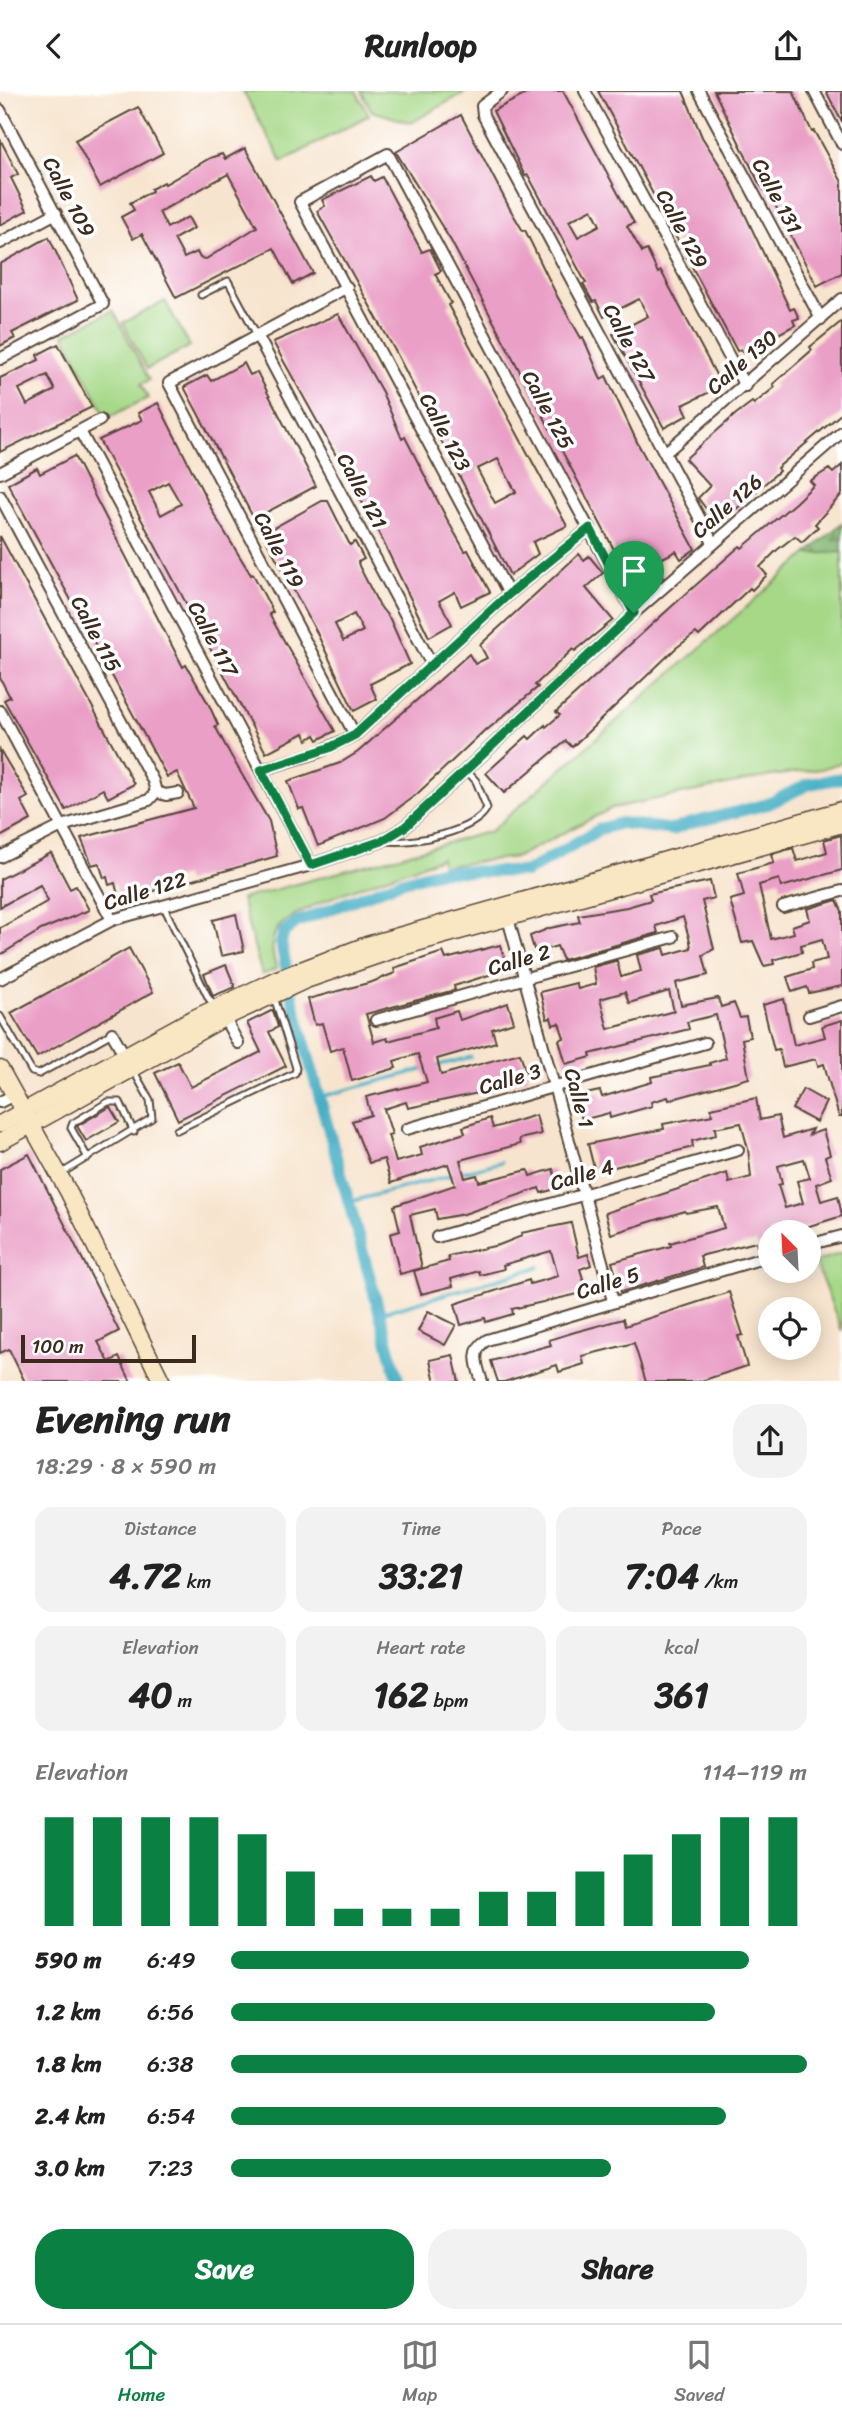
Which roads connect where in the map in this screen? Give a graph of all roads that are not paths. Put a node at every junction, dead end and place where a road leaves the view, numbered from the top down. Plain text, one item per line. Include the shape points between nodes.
1 (502, 91) edge
2 (584, 91) edge
3 (699, 91) edge
4 (814, 91) edge
5 (0, 110) edge
6 (4, 127) edge
7 (842, 144) edge
8 (56, 213) junction
9 (0, 243) edge
10 (346, 287) junction
11 (201, 295) dead end
12 (842, 299) edge
13 (821, 319) junction
14 (257, 335) junction
15 (0, 359) edge
16 (745, 386) junction
17 (100, 421) dead end
18 (80, 431) junction
19 (842, 432) edge
20 (666, 452) junction
21 (0, 473) edge
22 (0, 496) edge
23 (590, 528) junction
24 (713, 543) junction
25 (509, 594) junction
26 (634, 613) junction
27 (432, 665) junction
28 (0, 711) edge
29 (355, 735) junction
30 (261, 770) junction
31 (466, 770) junction
32 (156, 792) junction
33 (178, 793) dead end
34 (842, 810) edge
35 (842, 824) edge
36 (62, 826) junction
37 (382, 841) junction
38 (0, 857) edge
39 (311, 865) junction
40 (842, 891) edge
41 (163, 905) junction
42 (783, 907) dead end
43 (506, 911) junction
44 (112, 920) junction
45 (673, 937) dead end
46 (0, 978) edge
47 (526, 978) junction
48 (275, 989) junction
49 (842, 1006) edge
50 (220, 1012) junction
51 (0, 1016) edge
52 (809, 1016) dead end
53 (376, 1020) dead end
54 (112, 1033) joint
55 (238, 1043) dead end
56 (705, 1043) dead end
57 (128, 1062) junction
58 (0, 1069) edge
59 (556, 1086) junction
60 (7, 1098) edge
61 (27, 1118) junction
62 (0, 1124) edge
63 (407, 1129) dead end
64 (177, 1130) dead end
65 (134, 1132) junction
66 (0, 1142) edge
67 (738, 1150) dead end
68 (88, 1158) junction
69 (59, 1175) junction
70 (585, 1194) junction
71 (842, 1235) edge
72 (437, 1237) dead end
73 (821, 1241) edge
74 (758, 1259) edge
75 (613, 1301) junction
76 (162, 1381) edge
77 (482, 1381) edge

1 - 20 street, Calle 127 via 482,106 483,115
2 - 16 street, Calle 129
3 - 13 street, Calle 131
4 - 7 street
5 - 6 street, Calle 109
6 - 8 street, Calle 109
8 - 9 street
8 - 15 street, Calle 109 via 103,304
10 - 14 street
10 - 23 street, Calle 125 via 300,202 388,154
10 - 25 street, Calle 123
11 - 14 lane via 228,281
12 - 13 street, Calle 130
13 - 16 street, Calle 130
14 - 27 street, Calle 121
14 - 29 street, Calle 119 via 169,383
16 - 20 street, Calle 130
17 - 18 street
18 - 21 street
18 - 30 street, Calle 117
19 - 24 street, Calle 126
20 - 24 street, Calle 127
22 - 32 street, Calle 115
23 - 25 street
23 - 26 street, Calle 125
24 - 26 street, Calle 126
25 - 27 street
26 - 31 street, Calle 126
27 - 29 street
28 - 36 street
29 - 30 street
30 - 39 street, Calle 117
31 - 37 street, Calle 126 via 405,827
31 - 37 lane via 483,796 486,808 481,819 468,827 403,843
32 - 33 street
32 - 36 street via 149,800
34 - 43 street
35 - 43 street
36 - 38 street
36 - 44 street
37 - 39 street, Calle 126
39 - 41 street, Calle 122
40 - 42 street
41 - 44 street, Calle 122
41 - 50 lane via 209,999
43 - 47 street, Calle 1
43 - 48 street via 390,951 304,974
44 - 46 street, Calle 122
45 - 47 street, Calle 2
47 - 53 street, Calle 2
47 - 59 street, Calle 1
48 - 50 street
48 - 64 lane via 295,1073
49 - 52 street
50 - 55 street
50 - 57 street
51 - 54 lane via 32,1072 39,1074
54 - 57 street
56 - 59 street, Calle 3
57 - 61 street
57 - 65 lane via 152,1108 152,1118
58 - 60 street
59 - 63 street, Calle 3
59 - 70 street, Calle 1
60 - 61 street
61 - 62 street
61 - 66 street
61 - 69 street
65 - 68 lane
65 - 68 lane via 120,1102 108,1102 71,1128
67 - 70 street, Calle 4
68 - 69 lane
69 - 76 street
70 - 72 street, Calle 4
70 - 75 street, Calle 1
71 - 73 street
74 - 75 street, Calle 5
75 - 77 street, Calle 5 via 480,1344 475,1355

